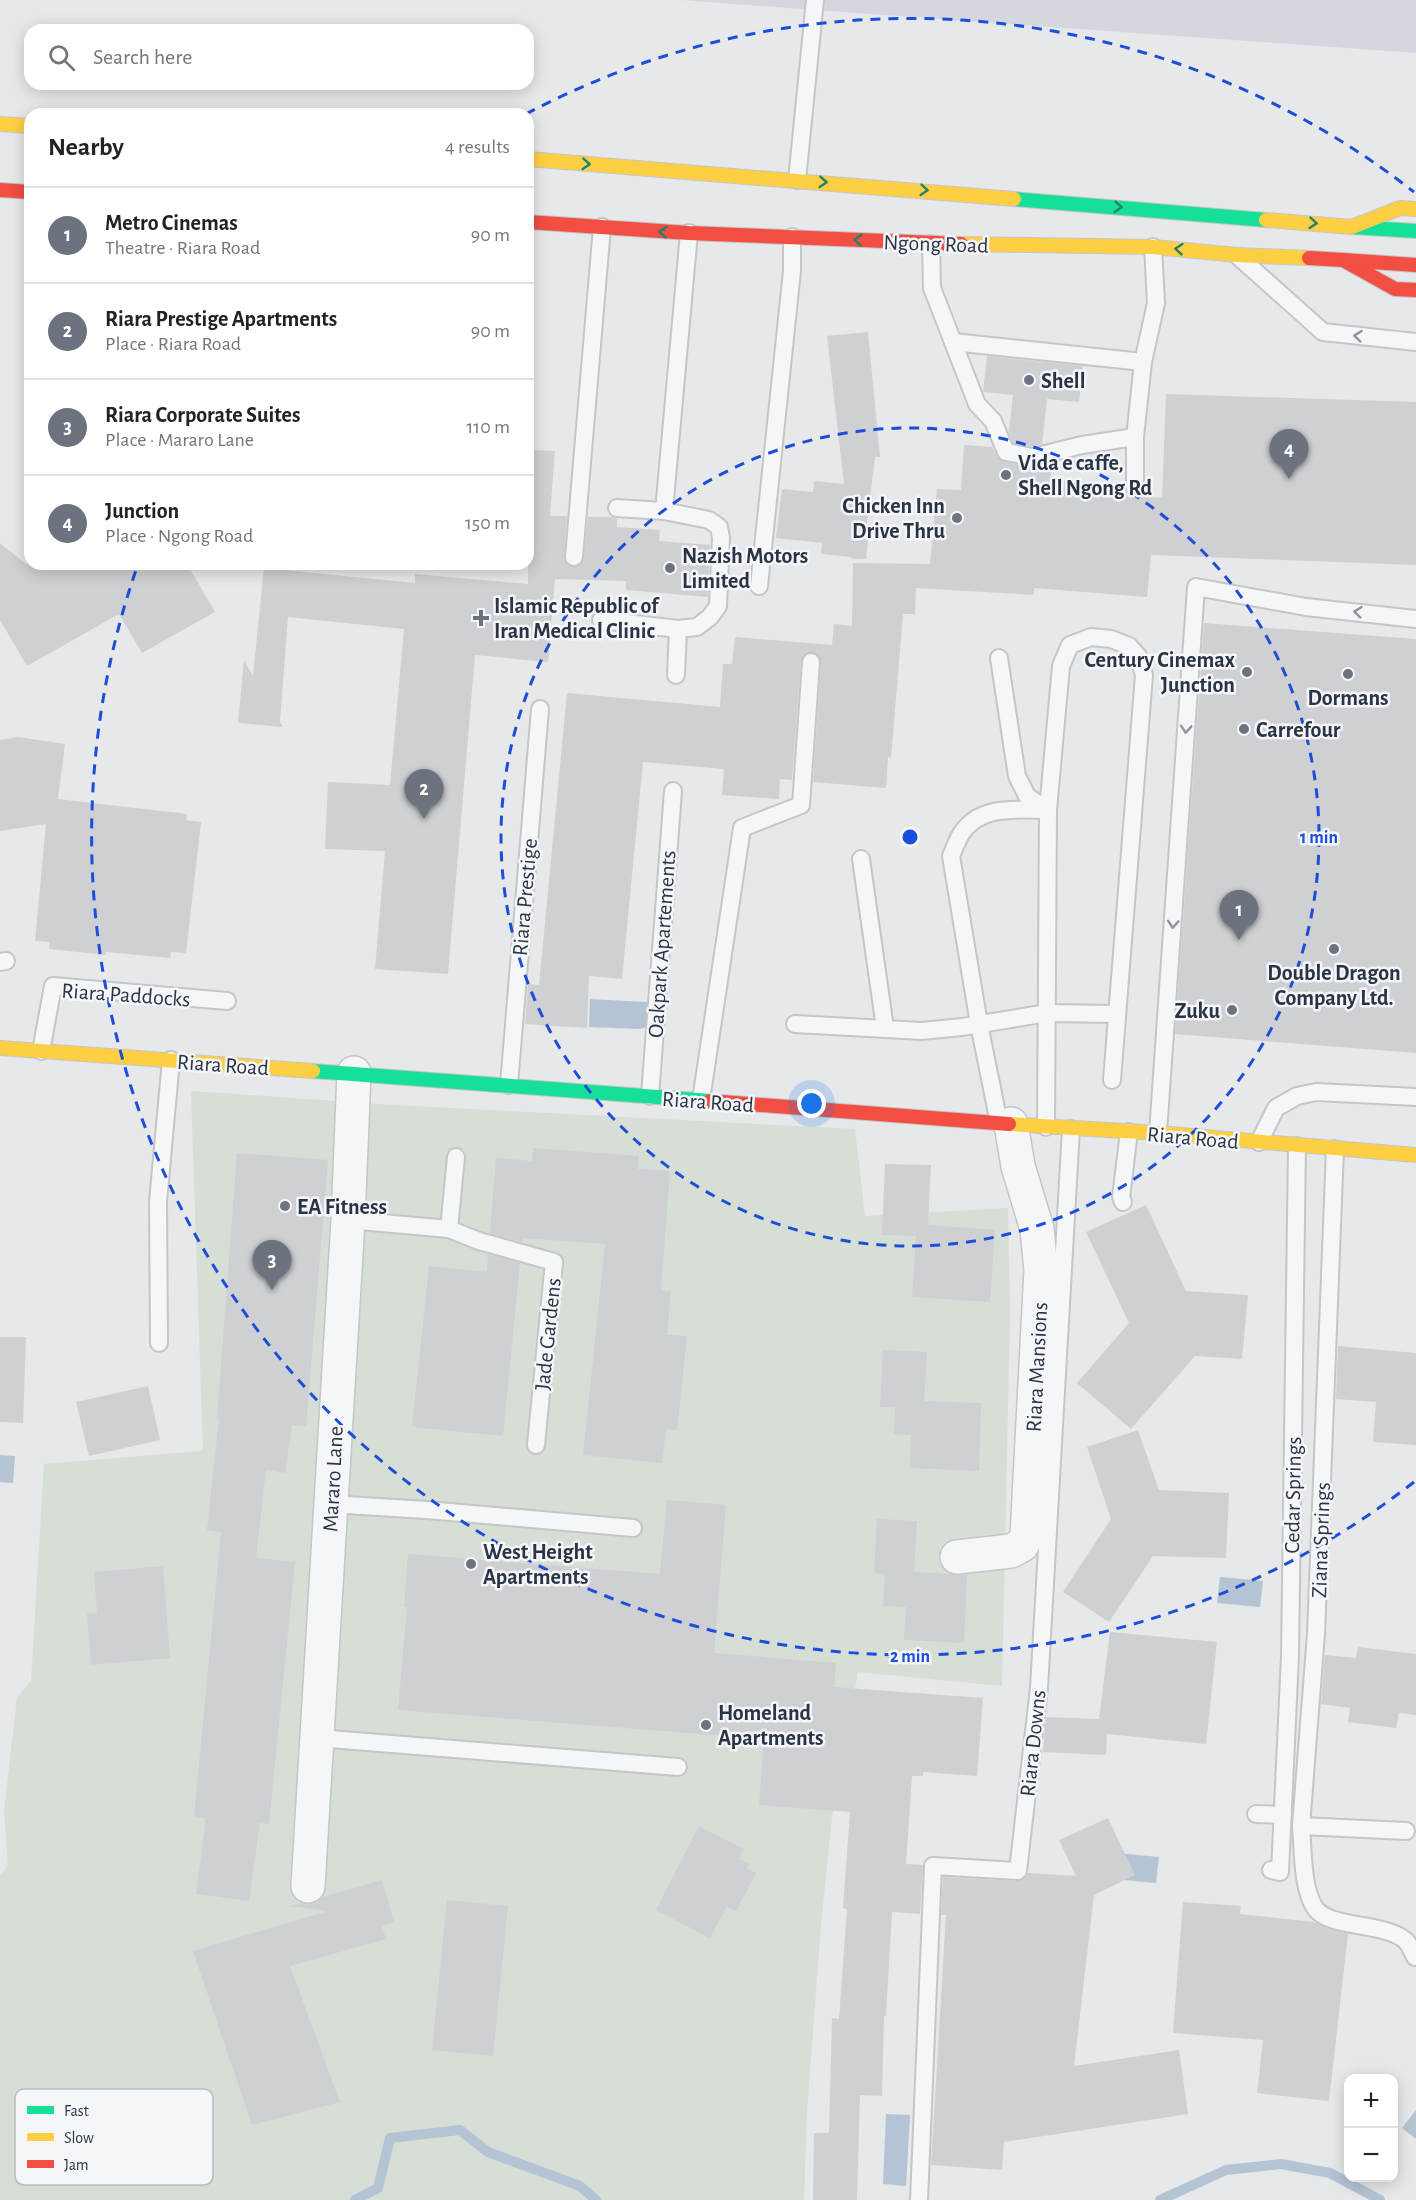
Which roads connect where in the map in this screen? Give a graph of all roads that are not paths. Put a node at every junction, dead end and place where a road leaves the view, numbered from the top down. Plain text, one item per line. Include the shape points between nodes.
1 (815, 0) edge
2 (0, 124) edge
3 (24, 126) edge
4 (534, 159) edge
5 (797, 180) junction
6 (0, 190) edge
7 (24, 192) edge
8 (1416, 209) edge
9 (534, 222) edge
10 (1352, 226) junction
11 (602, 227) junction
12 (1416, 231) edge
13 (689, 233) junction
14 (792, 237) junction
15 (931, 244) junction
16 (1153, 247) junction
17 (1237, 255) junction
18 (1343, 260) junction
19 (1416, 265) edge
20 (1416, 290) edge
21 (953, 342) junction
22 (1416, 342) edge
23 (1143, 362) junction
24 (1135, 437) junction
25 (1135, 488) dead end
26 (617, 508) dead end
27 (664, 511) junction
28 (574, 557) dead end
29 (759, 586) dead end
30 (1416, 619) edge
31 (601, 620) dead end
32 (678, 629) junction
33 (999, 658) dead end
34 (811, 663) dead end
35 (676, 675) dead end
36 (540, 709) dead end
37 (673, 791) dead end
38 (1048, 810) junction
39 (861, 859) dead end
40 (227, 1001) dead end
41 (1047, 1013) junction
42 (1117, 1014) junction
43 (795, 1024) dead end
44 (979, 1024) junction
45 (885, 1028) junction
46 (0, 1047) edge
47 (41, 1051) junction
48 (171, 1060) junction
49 (354, 1073) junction
50 (1112, 1080) dead end
51 (509, 1085) junction
52 (650, 1096) junction
53 (1416, 1097) edge
54 (701, 1100) junction
55 (1005, 1124) junction
56 (1046, 1127) junction
57 (1071, 1130) junction
58 (1129, 1132) junction
59 (1158, 1134) junction
60 (1259, 1142) junction
61 (1297, 1146) junction
62 (1335, 1149) junction
63 (1416, 1155) edge
64 (456, 1157) dead end
65 (1122, 1202) dead end
66 (348, 1220) junction
67 (449, 1229) junction
68 (159, 1343) dead end
69 (536, 1445) dead end
70 (330, 1504) junction
71 (633, 1528) dead end
72 (957, 1557) dead end
73 (317, 1738) junction
74 (678, 1767) dead end
75 (1256, 1814) dead end
76 (1283, 1815) junction
77 (1301, 1826) junction
78 (1406, 1831) dead end
79 (1271, 1870) dead end
80 (308, 1886) dead end
81 (1415, 1957) edge
82 (919, 2200) edge

1 - 5 lane
2 - 3 main road
4 -> 5 main road
5 -> 10 main road
6 - 7 main road
8 - 10 main road via 1400,208
9 - 11 main road, Ngong Road
10 - 12 main road
13 -> 11 main road, Ngong Road
11 - 28 lane
13 - 14 main road, Ngong Road
13 - 27 lane
15 -> 14 main road, Ngong Road
14 - 29 lane via 792,271
15 - 16 main road, Ngong Road
15 - 21 lane via 932,288
17 -> 16 main road, Ngong Road
16 - 23 lane via 1156,303
17 - 18 main road, Ngong Road
22 -> 17 lane via 1323,332
18 - 19 main road, Ngong Road
18 - 20 main road, Ngong Road via 1395,288
21 - 23 lane
21 - 24 lane via 978,404 993,421 1006,452 1033,457
23 - 24 lane
24 - 25 lane
26 - 27 lane
27 - 32 lane via 709,520 719,527 721,538 718,606 697,627
30 -> 59 lane via 1306,607 1196,587
31 - 32 lane
32 - 35 lane
33 - 38 lane via 1017,776 1027,796
34 - 54 lane via 801,805 742,828
36 - 51 lane, Riara Prestige
37 - 52 lane, Oakpark Apartements
38 - 41 lane
38 - 42 lane via 1061,666 1070,645 1091,637 1129,646 1144,675
38 - 44 lane via 1002,809 981,815 962,833 951,856
39 - 45 lane
40 - 47 lane, Riara Paddocks via 53,986
41 - 42 lane
41 - 44 lane
41 - 56 lane
42 - 50 lane
43 - 45 lane
44 - 45 lane via 922,1031
44 - 55 lane
46 - 47 main road, Riara Road
47 - 48 main road, Riara Road
48 - 49 main road, Riara Road
48 - 68 lane via 158,1202
49 - 51 main road, Riara Road
49 - 66 street, Mararo Lane
51 - 52 main road, Riara Road
52 - 54 main road, Riara Road
53 - 60 lane via 1316,1092 1297,1096 1276,1108
54 - 55 main road, Riara Road
55 - 56 main road, Riara Road
55 - 72 street, Riara Mansions via 1037,1229 1041,1270 1027,1536 1022,1545 1011,1551
56 - 57 main road, Riara Road
57 - 58 main road, Riara Road
57 - 82 lane, Riara Downs via 1039,1688 1018,1871 933,1866
58 - 59 main road, Riara Road
58 - 65 lane
59 - 60 main road, Riara Road
60 - 61 main road, Riara Road
61 - 62 main road, Riara Road
61 - 76 lane, Cedar Springs via 1290,1656
62 - 63 main road, Riara Road
62 - 77 lane, Ziana Springs via 1316,1634
64 - 67 lane
66 - 67 lane, Jade Gardens
66 - 70 street, Mararo Lane
67 - 69 lane, Jade Gardens via 554,1262
70 - 71 lane
70 - 73 street, Mararo Lane
73 - 74 lane
73 - 80 street, Mararo Lane
75 - 76 lane
76 - 79 lane, Cedar Springs via 1280,1872
77 - 78 lane
77 - 81 lane, Ziana Springs via 1308,1887 1316,1911 1395,1934 1407,1942

